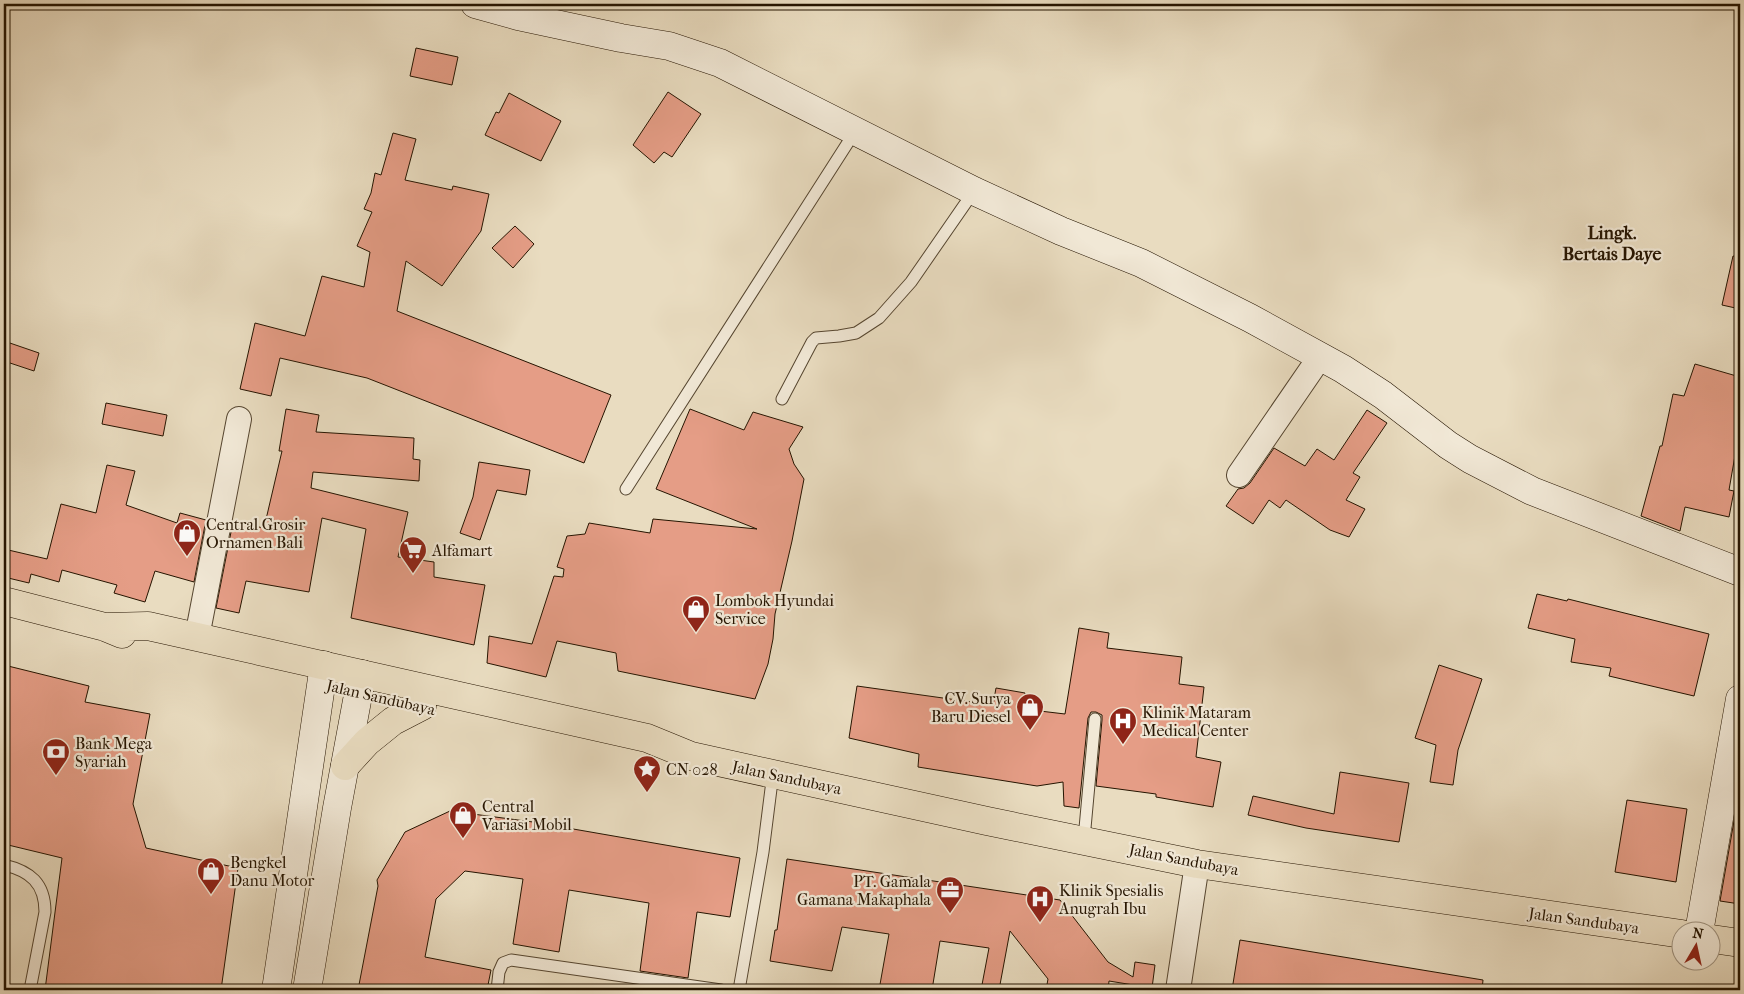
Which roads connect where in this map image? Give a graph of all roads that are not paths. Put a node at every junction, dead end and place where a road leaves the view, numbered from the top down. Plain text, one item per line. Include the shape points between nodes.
1 (475, 4) edge
2 (856, 130) junction
3 (974, 191) junction
4 (1320, 357) junction
5 (782, 399) dead end
6 (239, 419) dead end
7 (1239, 475) dead end
8 (626, 489) dead end
9 (1740, 572) edge
10 (4, 601) edge
11 (105, 626) junction
12 (197, 637) junction
13 (323, 674) junction
14 (360, 683) junction
15 (1740, 699) edge
16 (422, 706) junction
17 (1094, 719) dead end
18 (691, 756) junction
19 (345, 766) junction
20 (772, 773) junction
21 (1084, 840) junction
22 (1197, 864) junction
23 (4, 865) edge
24 (1701, 922) edge
25 (1672, 933) edge
26 (1722, 940) edge
27 (1740, 943) edge
28 (30, 990) edge
29 (276, 990) edge
30 (307, 990) edge
31 (497, 990) edge
32 (721, 990) edge
33 (739, 990) edge
34 (1178, 990) edge

1 - 2 street via 688,52 720,63
2 - 3 street
2 - 8 lane
3 - 4 street via 1141,264
3 - 5 lane via 911,282 879,318 856,333 816,338 812,342
4 - 7 street
4 - 9 street via 1383,395 1448,445 1532,492
6 - 12 street
10 - 11 highway, Jalan Sandubaya
11 - 12 highway, Jalan Sandubaya via 148,626
11 - 13 highway, Jalan Sandubaya via 144,644
12 - 13 highway, Jalan Sandubaya
13 - 14 highway, Jalan Sandubaya
13 - 29 street
14 - 16 highway, Jalan Sandubaya
14 - 18 highway, Jalan Sandubaya via 647,738
14 - 19 street
15 - 24 street
16 - 18 highway, Jalan Sandubaya via 645,756
16 - 19 highway via 393,721
17 - 21 lane
18 - 20 highway, Jalan Sandubaya
19 - 30 street
20 - 21 highway, Jalan Sandubaya
20 - 33 lane via 763,852
21 - 22 highway, Jalan Sandubaya
22 - 25 highway, Jalan Sandubaya
22 - 34 street
23 - 28 lane via 19,869 35,881 45,906
26 - 27 highway
31 - 32 lane via 503,963 511,960

